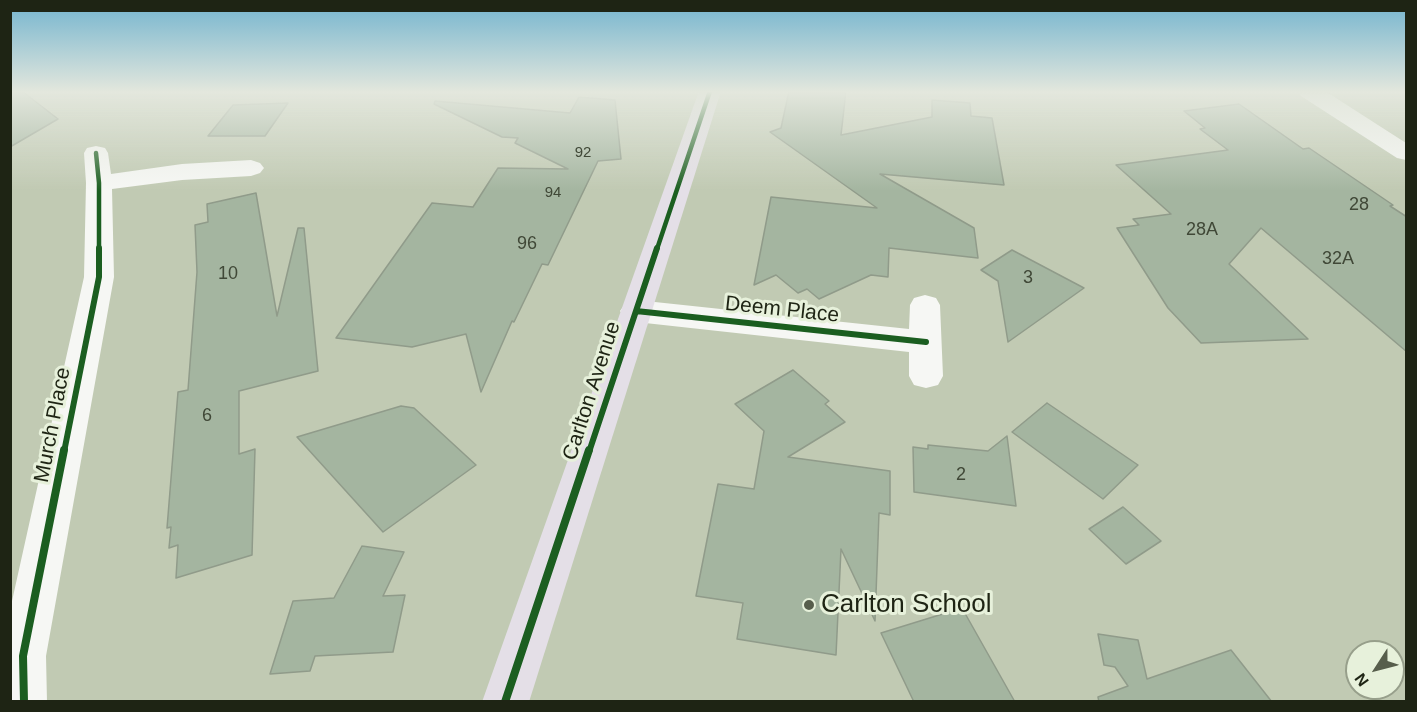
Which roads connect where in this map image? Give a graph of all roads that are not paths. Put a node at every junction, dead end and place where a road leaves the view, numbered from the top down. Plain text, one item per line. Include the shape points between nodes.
1 (699, 124) edge
2 (1362, 124) edge
3 (1407, 153) edge
4 (250, 168) dead end
5 (925, 305) dead end
6 (636, 311) junction
7 (926, 342) junction
8 (926, 376) dead end
9 (24, 702) edge
10 (505, 702) edge

1 - 6 highway, Carlton Avenue
2 - 3 street
4 - 9 street, Murch Place via 182,172 98,168 99,277 23,656
5 - 7 street
6 - 7 street, Deem Place
6 - 10 highway, Carlton Avenue
7 - 8 street

